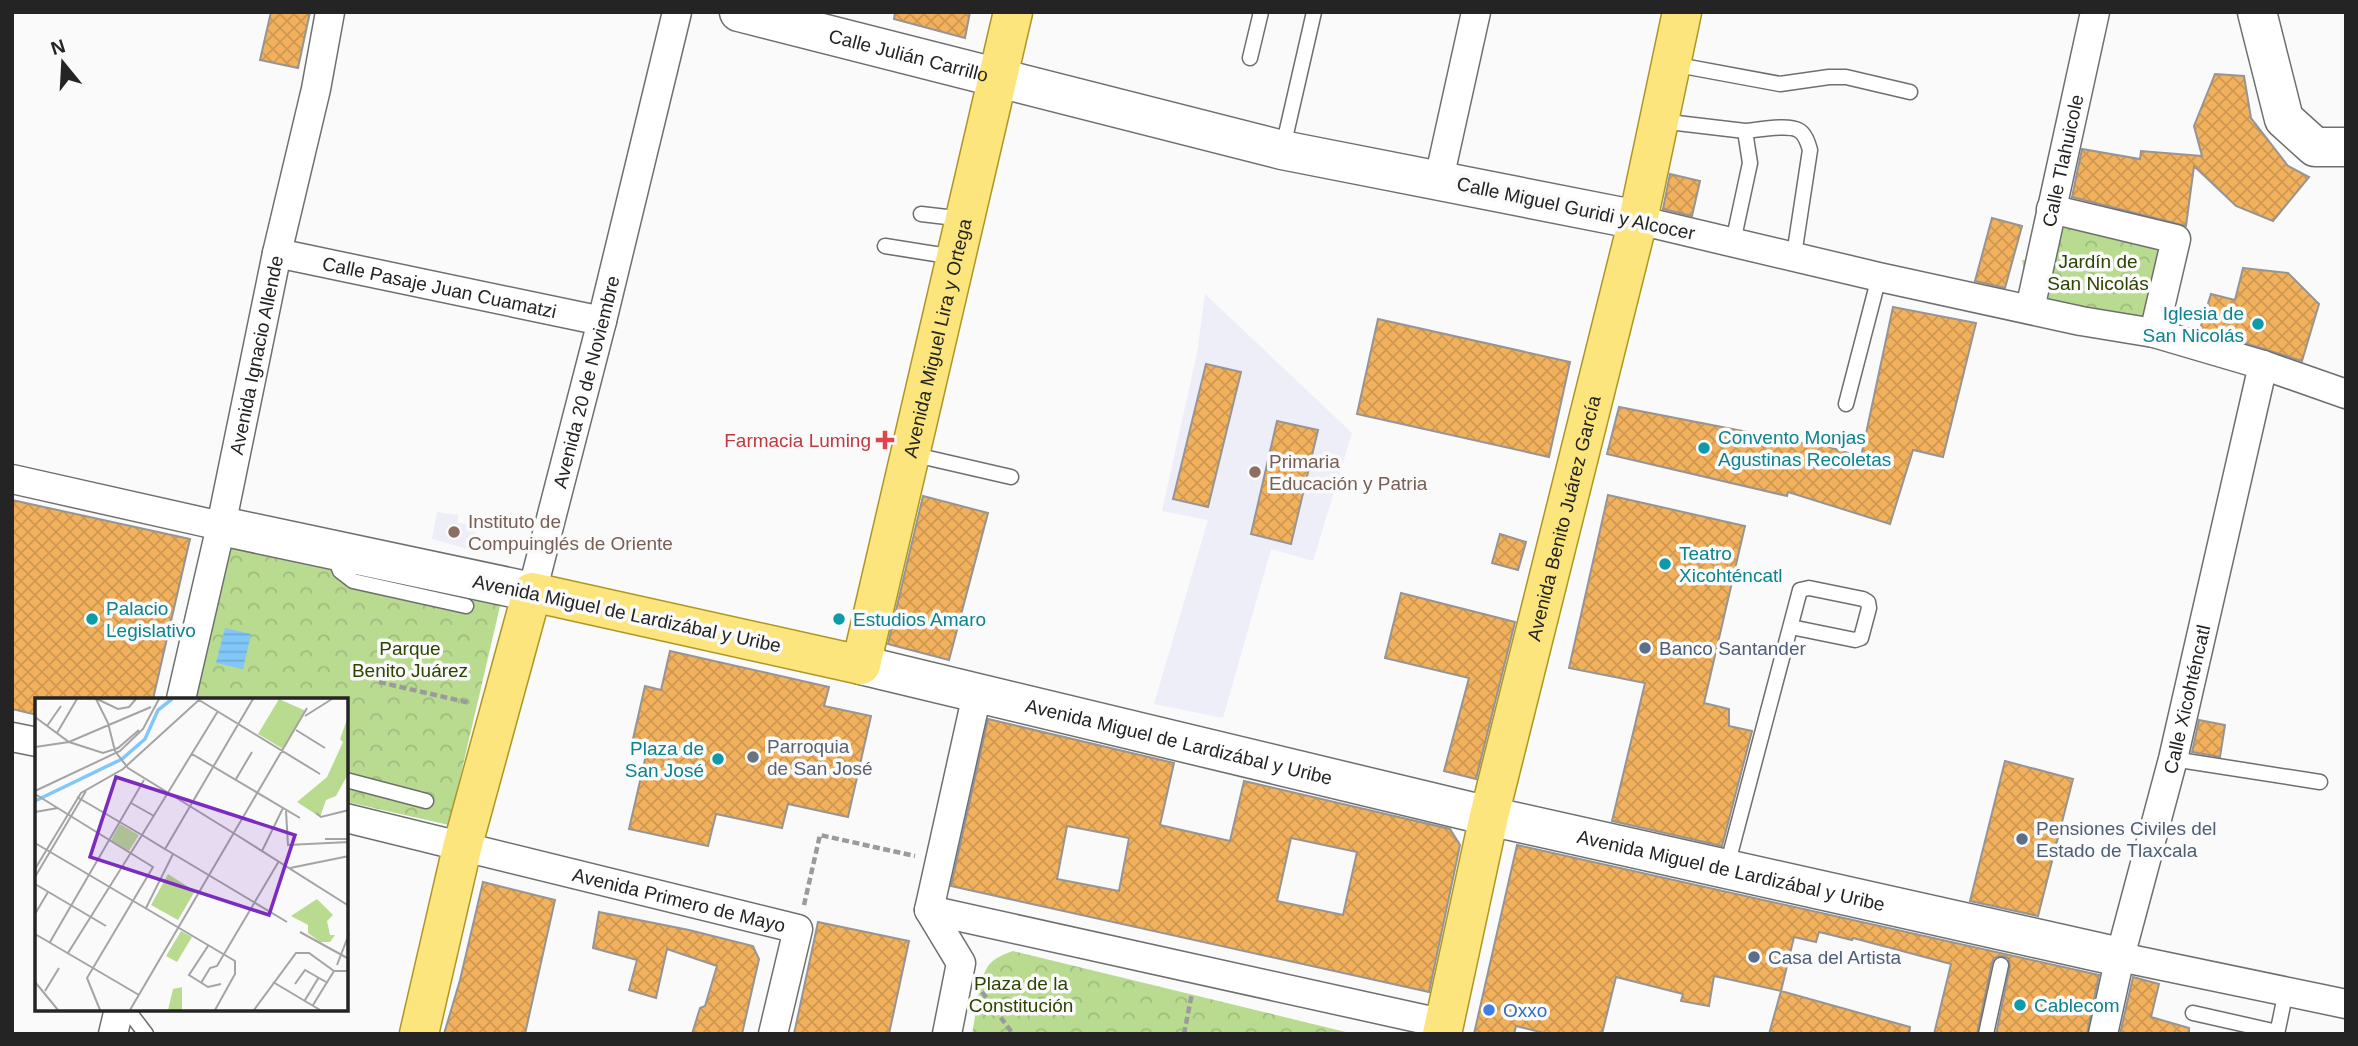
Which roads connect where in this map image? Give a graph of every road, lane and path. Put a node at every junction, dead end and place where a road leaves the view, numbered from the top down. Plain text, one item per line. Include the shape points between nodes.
1 (330, 12) edge
2 (677, 12) edge
3 (739, 12) edge
4 (1013, 12) edge
5 (1261, 12) edge
6 (1314, 12) edge
7 (1476, 12) edge
8 (1682, 12) edge
9 (2095, 12) edge
10 (2263, 17) edge
11 (1250, 58) dead end
12 (1671, 63) junction
13 (998, 78) junction
14 (1910, 92) dead end
15 (1658, 121) junction
16 (1745, 131) junction
17 (2346, 147) edge
18 (1282, 150) junction
19 (1439, 179) junction
20 (2051, 209) junction
21 (921, 214) dead end
22 (964, 219) junction
23 (1638, 220) junction
24 (1734, 242) junction
25 (885, 246) dead end
26 (276, 253) junction
27 (1794, 255) junction
28 (955, 257) junction
29 (1880, 277) junction
30 (2030, 309) junction
31 (602, 321) junction
32 (2154, 334) junction
33 (2263, 365) junction
34 (2346, 394) edge
35 (1846, 404) dead end
36 (910, 453) junction
37 (1011, 477) dead end
38 (12, 479) edge
39 (221, 526) junction
40 (331, 548) junction
41 (532, 592) junction
42 (466, 606) dead end
43 (1791, 627) junction
44 (861, 665) junction
45 (379, 682) dead end
46 (977, 694) junction
47 (181, 698) edge
48 (499, 709) junction
49 (12, 737) edge
50 (35, 742) edge
51 (2173, 759) junction
52 (348, 781) edge
53 (2320, 782) dead end
54 (426, 801) dead end
55 (1489, 816) junction
56 (348, 819) edge
57 (462, 848) junction
58 (940, 862) junction
59 (1727, 867) junction
60 (929, 910) junction
61 (798, 929) junction
62 (2005, 948) junction
63 (2120, 957) junction
64 (961, 963) junction
65 (1197, 969) junction
66 (2286, 991) junction
67 (2346, 1004) edge
68 (119, 1011) edge
69 (129, 1011) edge
70 (2193, 1013) dead end
71 (1443, 1029) edge
72 (2277, 1033) edge
73 (113, 1034) edge
74 (146, 1034) edge
75 (419, 1034) edge
76 (773, 1034) edge
77 (947, 1034) edge
78 (1013, 1034) edge
79 (1184, 1034) edge
80 (1986, 1034) edge
81 (2103, 1034) edge

1 - 26 street, Avenida Ignacio Allende
2 - 31 street, Avenida 20 de Noviembre
3 - 13 street, Calle Julián Carrillo
4 - 13 main road, Avenida Miguel Lira y Ortega
5 - 11 lane
6 - 18 lane
7 - 19 street
8 - 12 main road, Avenida Benito Juárez García
9 - 20 street, Calle Tlahuicole
10 - 17 street via 2284,119 2315,146
12 - 14 lane via 1780,83 1846,77
12 - 15 main road, Avenida Benito Juárez García
13 - 18 street, Calle Miguel Guridi y Alcocer
13 - 22 main road, Avenida Miguel Lira y Ortega
15 - 16 lane
15 - 23 main road, Avenida Benito Juárez García
16 - 24 lane via 1750,163
16 - 27 lane via 1787,128 1806,138 1810,149
18 - 19 street, Calle Miguel Guridi y Alcocer
19 - 23 street, Calle Miguel Guridi y Alcocer
20 - 30 street, Calle Tlahuicole
20 - 32 street via 2176,239
21 - 22 lane
22 - 28 main road, Avenida Miguel Lira y Ortega
23 - 24 street, Calle Miguel Guridi y Alcocer
23 - 55 main road, Avenida Benito Juárez García
24 - 27 street, Calle Miguel Guridi y Alcocer
25 - 28 lane
26 - 31 street, Calle Pasaje Juan Cuamatzi
26 - 39 street, Avenida Ignacio Allende
27 - 29 street, Calle Miguel Guridi y Alcocer
28 - 36 main road, Avenida Miguel Lira y Ortega
29 - 30 street, Calle Miguel Guridi y Alcocer
29 - 35 lane
30 - 32 street, Calle Miguel Guridi y Alcocer
31 - 41 street, Avenida 20 de Noviembre
32 - 33 street, Calle Miguel Guridi y Alcocer
33 - 34 street, Calle Miguel Guridi y Alcocer
33 - 51 street, Calle Xicohténcatl
36 - 37 lane
36 - 44 main road, Avenida Miguel Lira y Ortega
38 - 39 street, Avenida Miguel de Lardizábal y Uribe
39 - 40 street, Avenida Miguel de Lardizábal y Uribe
39 - 47 street, Avenida Ignacio Allende
40 - 41 street, Avenida Miguel de Lardizábal y Uribe
40 - 42 lane via 340,571 353,581
41 - 44 main road, Avenida Miguel de Lardizábal y Uribe
41 - 48 main road, Avenida 20 de Noviembre
43 - 43 lane via 1800,590 1809,587 1868,602 1861,638
43 - 59 lane
44 - 46 street, Avenida Miguel de Lardizábal y Uribe
45 - 48 path
46 - 55 street, Avenida Miguel de Lardizábal y Uribe
46 - 58 street
48 - 57 main road, Avenida 20 de Noviembre
49 - 50 street
51 - 53 lane
51 - 63 street, Calle Xicohténcatl
52 - 54 lane
55 - 59 street, Avenida Miguel de Lardizábal y Uribe
55 - 71 main road, Avenida Benito Juárez García
56 - 57 street, Avenida Primero de Mayo
57 - 61 street, Avenida Primero de Mayo
57 - 75 main road, Avenida 20 de Noviembre
58 - 60 street
58 - 61 path, Avenida Primero de Mayo via 820,835
59 - 62 street, Avenida Miguel de Lardizábal y Uribe
60 - 64 street
60 - 65 street
61 - 76 street
62 - 63 street, Avenida Miguel de Lardizábal y Uribe
62 - 80 lane
63 - 66 street, Avenida Miguel de Lardizábal y Uribe
63 - 81 street, Calle Xicohténcatl
64 - 77 street
64 - 78 path
65 - 71 street
65 - 79 path
66 - 67 street, Avenida Miguel de Lardizábal y Uribe
66 - 72 lane
68 - 73 street
69 - 74 lane
70 - 72 lane

